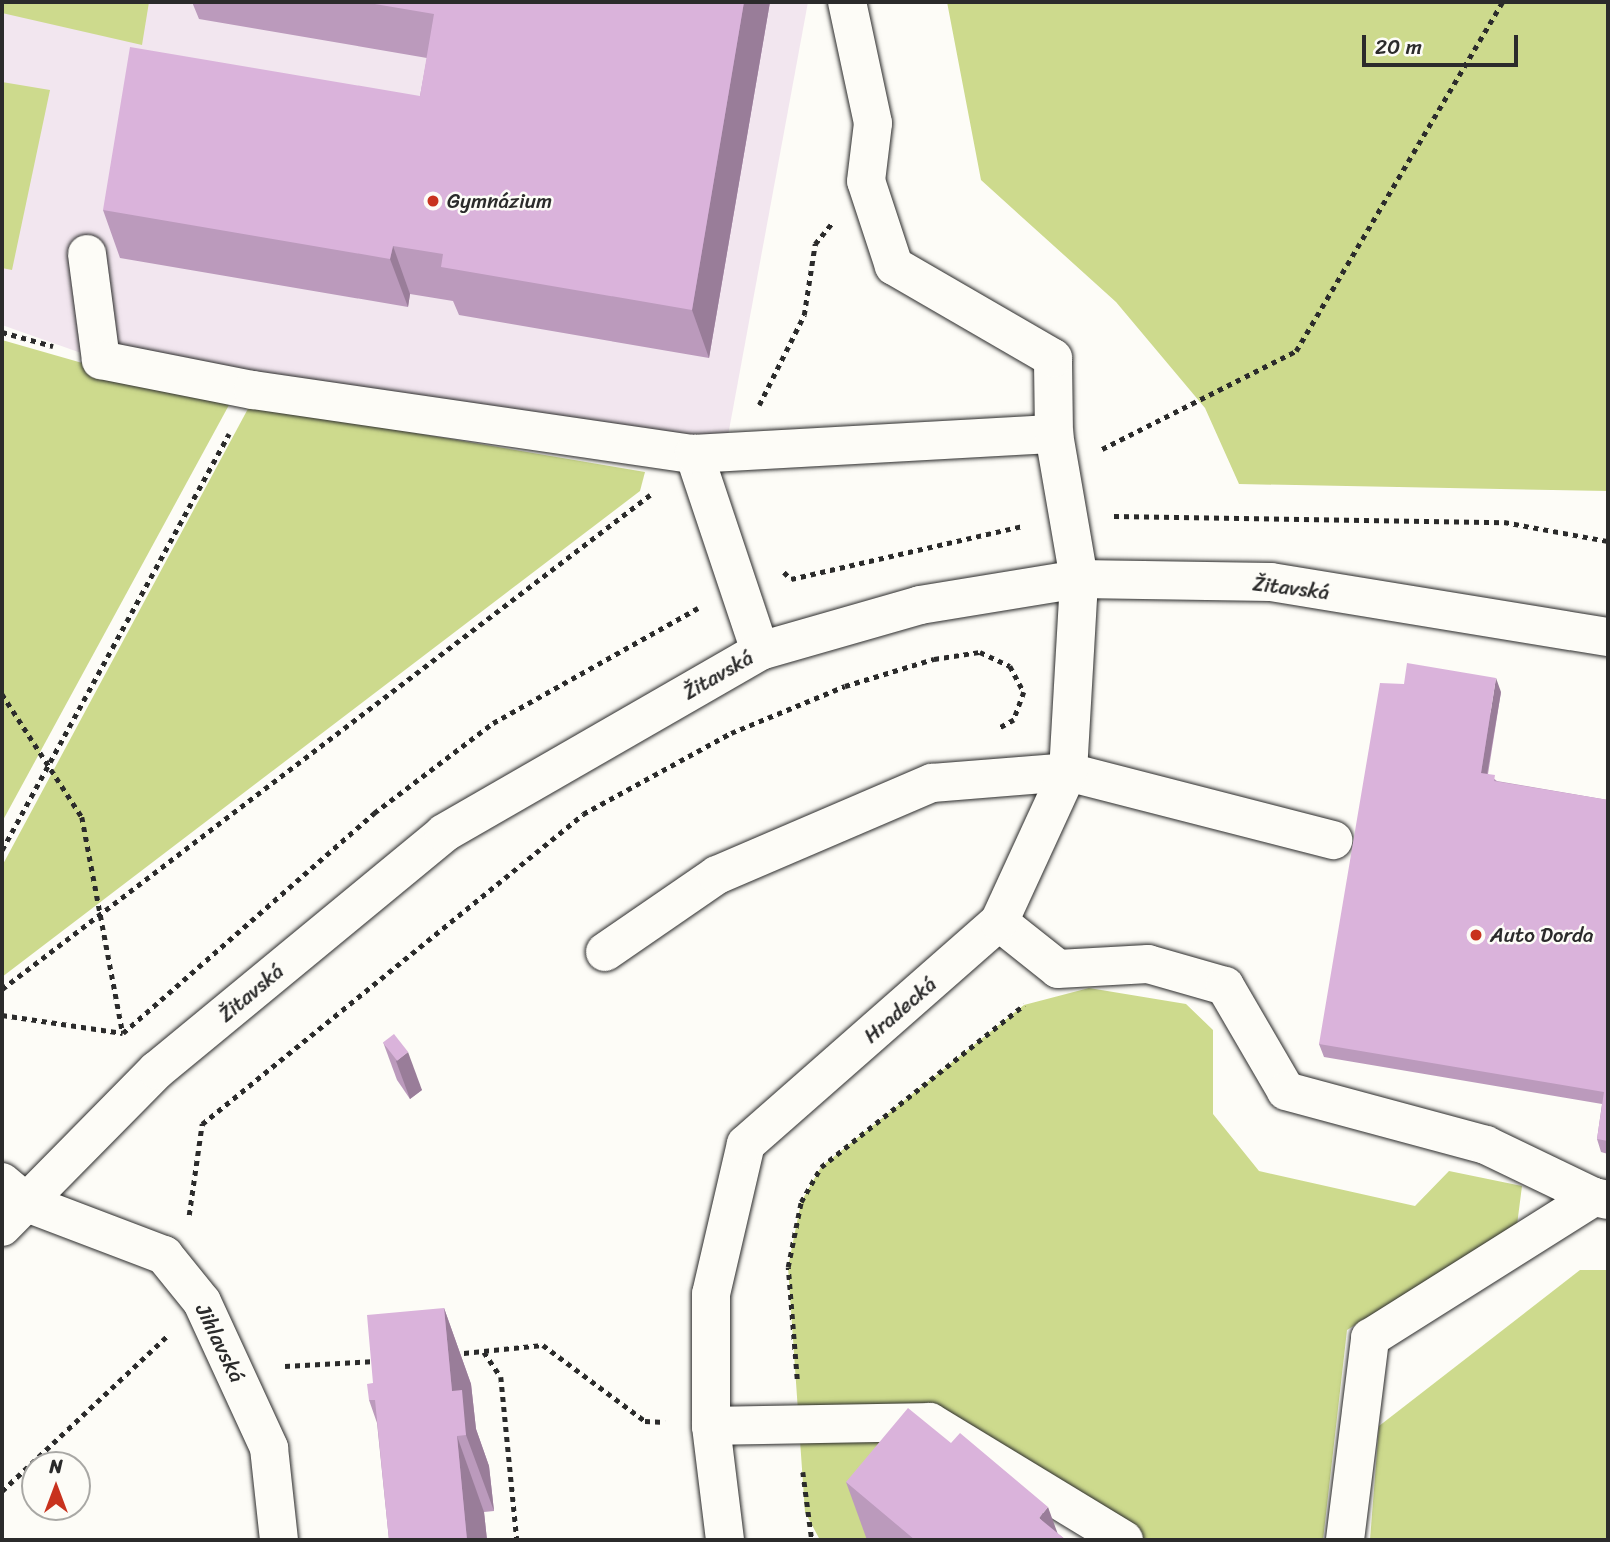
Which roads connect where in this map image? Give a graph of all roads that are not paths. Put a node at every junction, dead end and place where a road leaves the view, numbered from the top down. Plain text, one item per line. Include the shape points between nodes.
1 (848, 2) edge
2 (88, 254) dead end
3 (1058, 452) junction
4 (694, 454) junction
5 (1079, 579) junction
6 (1608, 637) edge
7 (760, 651) junction
8 (1068, 772) junction
9 (1333, 840) dead end
10 (999, 922) junction
11 (605, 952) dead end
12 (1601, 1199) edge
13 (10, 1204) edge
14 (711, 1426) junction
15 (279, 1540) edge
16 (725, 1540) edge
17 (1124, 1540) edge
18 (1345, 1540) edge

1 - 3 street, Hradecká via 873,123 866,181 894,266 1053,358
2 - 4 street via 101,360 253,390
3 - 4 street
3 - 5 street, Hradecká
4 - 7 street
5 - 6 street, Žitavská via 1270,582
5 - 7 street, Žitavská via 920,605
5 - 8 street, Hradecká
7 - 13 street, Žitavská via 444,833 157,1070
8 - 9 street
8 - 10 street, Hradecká
8 - 11 street via 932,783 718,876
10 - 12 street via 1058,969 1149,964 1225,986 1286,1091 1486,1145
10 - 14 street, Hradecká via 746,1144 711,1294
12 - 18 street via 1370,1338
13 - 15 street, Jihlavská via 164,1255 202,1302 269,1448
14 - 16 street, Hradecká
14 - 17 street via 930,1422

